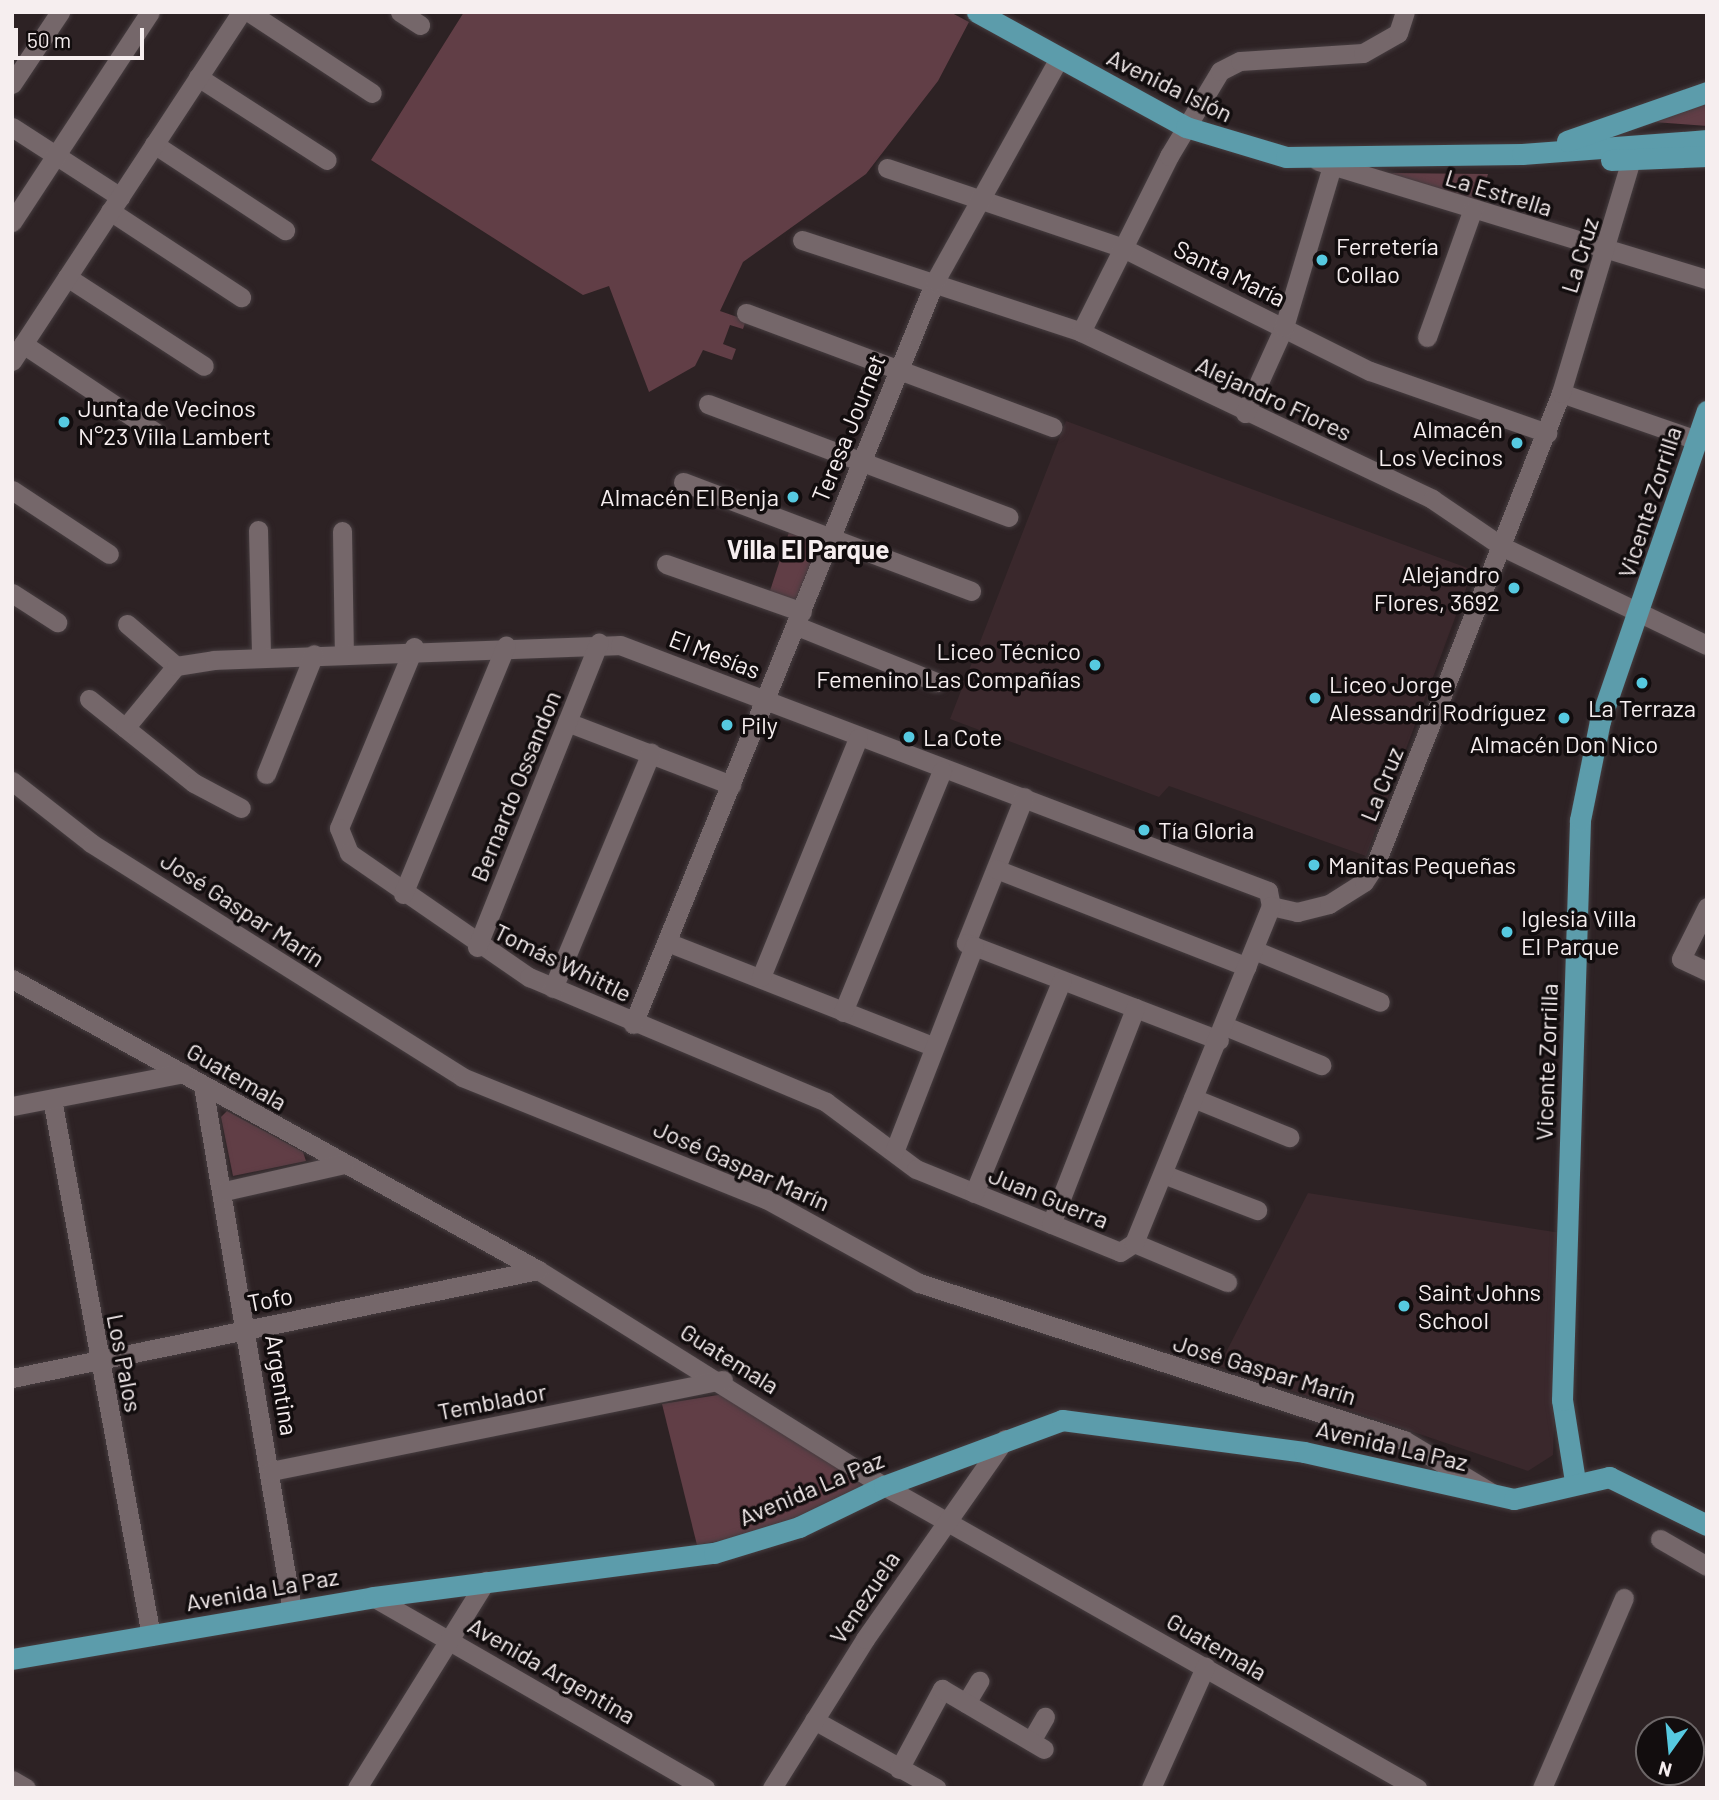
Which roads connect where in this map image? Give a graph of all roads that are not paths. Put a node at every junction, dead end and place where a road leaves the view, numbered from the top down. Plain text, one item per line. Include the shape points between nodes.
1 (60, 12) edge
2 (150, 12) edge
3 (400, 12) edge
4 (977, 12) edge
5 (1405, 12) edge
6 (236, 15) edge
7 (420, 25) dead end
8 (1059, 58) junction
9 (198, 77) junction
10 (12, 84) edge
11 (1707, 92) edge
12 (372, 93) dead end
13 (12, 127) edge
14 (1186, 127) junction
15 (1707, 140) edge
16 (154, 144) junction
17 (1626, 153) junction
18 (1522, 154) junction
19 (56, 156) junction
20 (1707, 156) edge
21 (327, 160) dead end
22 (1325, 163) junction
23 (887, 168) dead end
24 (984, 198) junction
25 (115, 204) junction
26 (1472, 211) junction
27 (12, 222) edge
28 (285, 230) dead end
29 (802, 240) dead end
30 (1123, 248) junction
31 (1607, 251) junction
32 (67, 277) junction
33 (1707, 279) edge
34 (935, 281) junction
35 (242, 297) dead end
36 (746, 313) dead end
37 (1284, 327) junction
38 (1081, 332) junction
39 (1427, 337) dead end
40 (15, 355) edge
41 (204, 366) dead end
42 (898, 368) junction
43 (1561, 393) junction
44 (708, 404) dead end
45 (1707, 411) edge
46 (1245, 413) junction
47 (1052, 427) dead end
48 (155, 432) dead end
49 (1547, 433) junction
50 (1698, 440) junction
51 (861, 461) junction
52 (683, 482) dead end
53 (12, 490) edge
54 (1008, 517) dead end
55 (258, 530) dead end
56 (342, 531) dead end
57 (832, 536) junction
58 (1503, 547) junction
59 (109, 554) dead end
60 (666, 564) dead end
61 (971, 591) dead end
62 (12, 593) edge
63 (1639, 614) junction
64 (799, 619) junction
65 (57, 622) dead end
66 (127, 624) dead end
67 (599, 642) junction
68 (506, 645) junction
69 (1707, 645) edge
70 (414, 647) junction
71 (344, 652) junction
72 (314, 654) junction
73 (261, 657) junction
74 (176, 666) junction
75 (936, 682) dead end
76 (89, 699) dead end
77 (766, 700) junction
78 (567, 722) junction
79 (125, 728) junction
80 (858, 738) junction
81 (651, 753) junction
82 (942, 771) junction
83 (266, 774) dead end
84 (12, 782) edge
85 (731, 785) junction
86 (1024, 797) junction
87 (241, 808) dead end
88 (996, 869) junction
89 (403, 894) junction
90 (1271, 906) junction
91 (1707, 907) edge
92 (667, 942) junction
93 (970, 945) junction
94 (477, 947) junction
95 (1251, 959) junction
96 (1707, 971) edge
97 (761, 977) junction
98 (12, 979) edge
99 (1062, 980) junction
100 (553, 988) junction
101 (1380, 1002) dead end
102 (1135, 1008) junction
103 (842, 1012) junction
104 (633, 1024) junction
105 (1222, 1033) junction
106 (933, 1046) junction
107 (1321, 1065) dead end
108 (183, 1073) junction
109 (203, 1086) junction
110 (1194, 1098) junction
111 (52, 1099) junction
112 (12, 1106) edge
113 (1289, 1137) dead end
114 (894, 1152) junction
115 (344, 1164) junction
116 (1163, 1174) junction
117 (225, 1191) junction
118 (974, 1193) junction
119 (1257, 1210) dead end
120 (1051, 1224) junction
121 (1134, 1243) junction
122 (538, 1270) junction
123 (1227, 1282) dead end
124 (248, 1328) junction
125 (99, 1357) junction
126 (12, 1378) edge
127 (723, 1380) junction
128 (1005, 1439) junction
129 (271, 1471) junction
130 (1575, 1481) junction
131 (884, 1486) junction
132 (1498, 1497) junction
133 (946, 1521) junction
134 (1707, 1525) edge
135 (1660, 1539) dead end
136 (1707, 1566) edge
137 (486, 1581) junction
138 (373, 1597) junction
139 (1624, 1598) dead end
140 (292, 1610) junction
141 (151, 1636) junction
142 (451, 1640) junction
143 (12, 1659) edge
144 (1205, 1667) junction
145 (979, 1681) dead end
146 (966, 1703) junction
147 (1045, 1717) dead end
148 (814, 1720) junction
149 (899, 1769) junction
150 (12, 1780) edge
151 (26, 1788) edge
152 (357, 1788) edge
153 (705, 1788) edge
154 (772, 1788) edge
155 (936, 1788) edge
156 (1151, 1788) edge
157 (1417, 1788) edge
158 (1542, 1788) edge

1 - 10 street
2 - 19 street
3 - 7 street
4 - 8 main road, Avenida Islón
5 - 14 street via 1398,33 1363,53 1231,64 1210,83
6 - 9 street
6 - 12 street
8 - 14 main road, Avenida Islón
8 - 24 street, Teresa Journet
9 - 16 street
9 - 21 street
11 - 18 main road
13 - 19 street
14 - 22 main road, Avenida Islón via 1254,151
14 - 30 street
15 - 17 main road, Avenida Islón
16 - 25 street
16 - 28 street
17 - 18 main road, Avenida Islón
17 - 20 main road, Avenida Islón
17 - 31 street, La Cruz
18 - 22 main road, Avenida Islón
19 - 25 street
19 - 27 street
22 - 26 street, La Estrella
22 - 37 street
23 - 24 street, Santa María
24 - 30 street, Santa María
24 - 34 street, Teresa Journet
25 - 32 street
25 - 35 street
26 - 31 street, La Estrella
26 - 39 street
29 - 34 street, Alejandro Flores via 914,280
30 - 37 street, Santa María
30 - 38 street
31 - 33 street, La Estrella
31 - 43 street, La Cruz
32 - 40 street
32 - 41 street
34 - 38 street, Alejandro Flores
34 - 42 street, Teresa Journet
36 - 42 street
37 - 46 street
37 - 49 street, Santa María via 1370,371
38 - 46 street, Alejandro Flores
40 - 48 street
42 - 47 street
42 - 51 street, Teresa Journet
43 - 49 street, La Cruz
43 - 50 street
44 - 51 street
45 - 50 main road, Vicente Zorrilla
46 - 58 street, Alejandro Flores via 1432,499
49 - 58 street, La Cruz
50 - 63 main road, Vicente Zorrilla
51 - 54 street
51 - 57 street, Teresa Journet
52 - 57 street
53 - 59 street
55 - 73 street
56 - 71 street
57 - 61 street
57 - 64 street, Teresa Journet
58 - 63 street, Alejandro Flores
58 - 90 street, La Cruz via 1364,882 1329,904 1297,912
60 - 64 street
62 - 65 street
63 - 69 street, Alejandro Flores
63 - 130 main road, Vicente Zorrilla via 1600,721 1580,820 1562,1400
64 - 75 street
64 - 77 street, Teresa Journet
66 - 74 street
67 - 68 street, El Mesías
67 - 77 street, El Mesías
67 - 78 street, Bernardo Ossandon
68 - 70 street, El Mesías
68 - 89 street
70 - 71 street, El Mesías
70 - 89 street, Tomás Whittle via 339,828 349,853
71 - 72 street, El Mesías
72 - 73 street, El Mesías
72 - 83 street
73 - 74 street, El Mesías
74 - 79 street
76 - 79 street
77 - 80 street, El Mesías
77 - 85 street, Teresa Journet
78 - 81 street
78 - 94 street, Bernardo Ossandon
79 - 87 street via 194,783
80 - 82 street, El Mesías
80 - 97 street
81 - 85 street
81 - 100 street
82 - 86 street, El Mesías
82 - 103 street
84 - 132 street, José Gaspar Marín via 91,843 463,1077 766,1199 919,1283 1404,1440
85 - 92 street, Teresa Journet
86 - 88 street
86 - 90 street, El Mesías via 1268,891
88 - 93 street
88 - 95 street
89 - 94 street, Tomás Whittle
90 - 95 street
91 - 96 street via 1681,959
92 - 97 street
92 - 104 street, Teresa Journet
93 - 99 street
93 - 106 street
94 - 100 street, Tomás Whittle
95 - 101 street
95 - 105 street
97 - 103 street
98 - 108 street, Guatemala
99 - 102 street
99 - 118 street
100 - 104 street, Tomás Whittle
102 - 105 street
102 - 120 street
103 - 106 street
104 - 114 street, Tomás Whittle via 826,1102
105 - 107 street
105 - 110 street
106 - 114 street
108 - 109 street, Guatemala
108 - 111 street
109 - 115 street, Guatemala
109 - 117 street, Argentina
110 - 113 street
110 - 116 street
111 - 112 street
111 - 125 street, Los Palos
114 - 118 street, Juan Guerra via 916,1169
115 - 117 street
115 - 122 street, Guatemala
116 - 119 street
116 - 121 street
117 - 124 street, Argentina
118 - 120 street, Juan Guerra
120 - 121 street, Juan Guerra via 1120,1252
121 - 123 street, Juan Guerra
122 - 124 street, Tofo
122 - 127 street, Guatemala
124 - 125 street, Tofo
124 - 129 street, Argentina
125 - 126 street, Tofo
125 - 141 street, Los Palos
127 - 129 street, Temblador
127 - 131 street, Guatemala
128 - 131 main road, Avenida La Paz
128 - 132 main road, Avenida La Paz via 1047,1422 1094,1419 1363,1462
128 - 133 street, Venezuela
129 - 140 street, Argentina
130 - 132 main road, Avenida La Paz via 1546,1495
130 - 134 main road via 1623,1480
131 - 133 street, Guatemala
131 - 137 main road, Avenida La Paz via 799,1527 715,1553
133 - 144 street, Guatemala
133 - 148 street, Venezuela
135 - 136 street
137 - 138 main road, Avenida La Paz
137 - 142 street
138 - 140 main road, Avenida La Paz
138 - 142 street, Avenida Argentina
139 - 158 street
140 - 141 main road, Avenida La Paz
141 - 143 main road, Avenida La Paz
142 - 152 street
142 - 153 street, Avenida Argentina
144 - 156 street
144 - 157 street, Guatemala
145 - 146 street
146 - 147 street via 1038,1745
146 - 149 street via 942,1689
148 - 149 street
148 - 154 street, Venezuela
149 - 155 street
150 - 151 street

